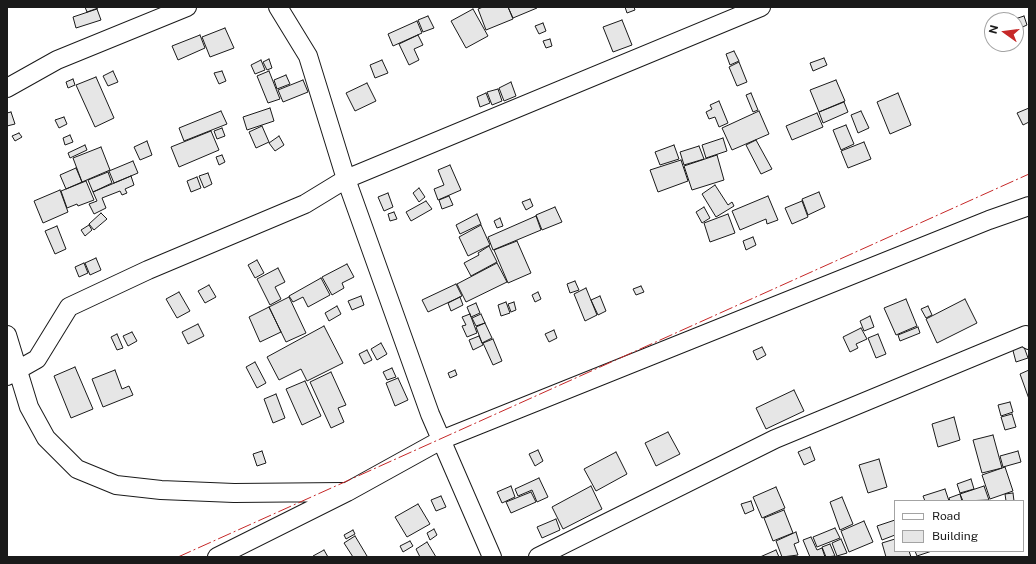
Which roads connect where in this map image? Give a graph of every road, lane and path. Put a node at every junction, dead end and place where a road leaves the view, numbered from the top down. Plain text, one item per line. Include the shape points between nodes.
1 (187, 7) edge
2 (278, 7) edge
3 (760, 7) edge
4 (7, 88) edge
5 (346, 179) junction
6 (1029, 206) edge
7 (7, 336) edge
8 (1029, 340) edge
9 (13, 374) edge
10 (441, 440) junction
11 (347, 492) junction
12 (250, 550) edge
13 (217, 557) edge
14 (492, 557) edge
15 (538, 557) edge

1 - 4 street via 57,60
2 - 5 street via 308,56
3 - 5 street
5 - 9 street via 305,204 148,270 69,307 37,359
5 - 10 street
6 - 10 street
7 - 9 street
8 - 15 street via 1026,335 775,439
9 - 11 street via 46,438 77,469 116,484 160,490 234,493
10 - 11 street
10 - 14 street
11 - 12 street
12 - 13 street

